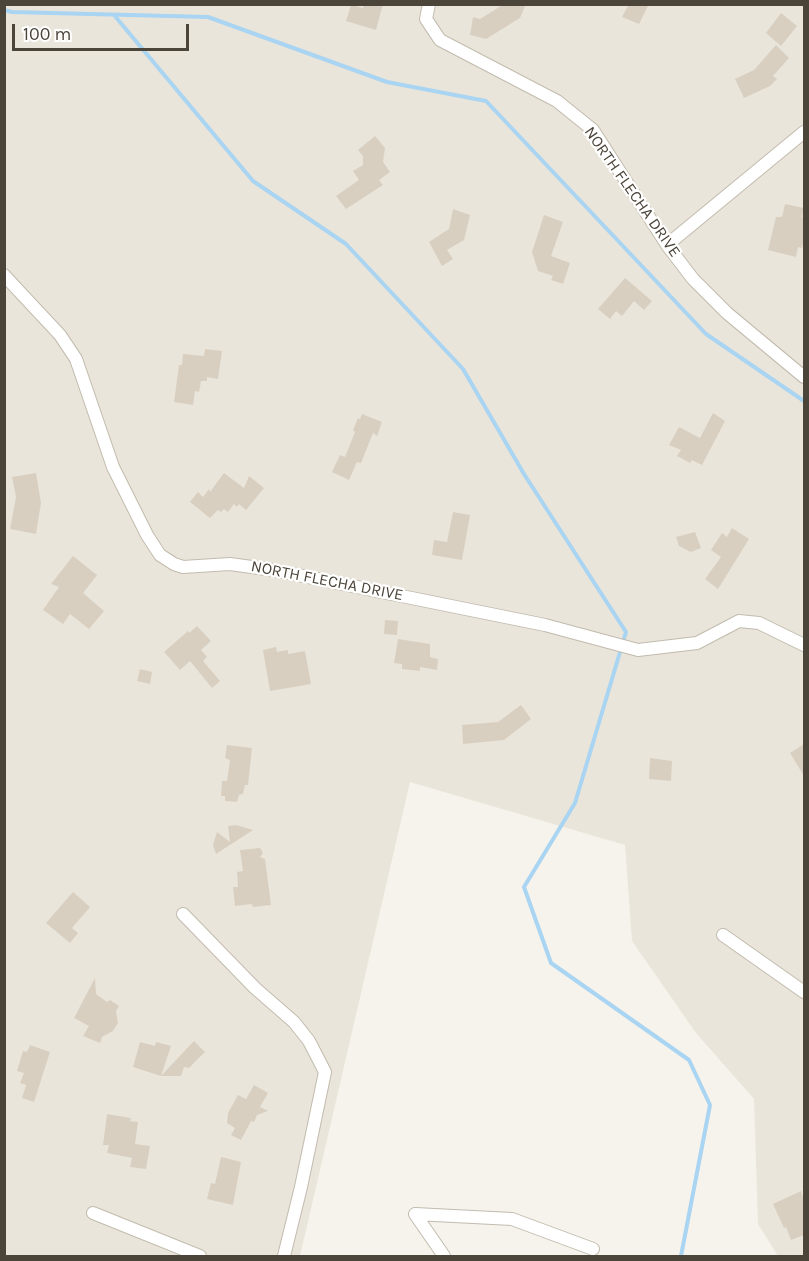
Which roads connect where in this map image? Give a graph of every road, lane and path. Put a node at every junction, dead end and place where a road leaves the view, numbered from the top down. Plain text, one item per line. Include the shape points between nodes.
1 (429, 4) edge
2 (804, 132) edge
3 (667, 245) junction
4 (4, 275) edge
5 (804, 377) edge
6 (804, 645) edge
7 (183, 914) dead end
8 (723, 935) dead end
9 (804, 992) edge
10 (93, 1213) dead end
11 (593, 1249) dead end
12 (200, 1257) edge
13 (284, 1257) edge
14 (444, 1257) edge

1 - 3 street, NORTH FLECHA DRIVE via 426,19 440,40 557,101 592,130
2 - 3 street
3 - 5 street, NORTH FLECHA DRIVE via 726,313
4 - 6 street, NORTH FLECHA DRIVE via 60,335 76,359 113,467 147,535 160,555 174,564 264,568 545,625 638,650 698,643 740,621 759,623
7 - 13 street via 294,1022 325,1072
8 - 9 street
10 - 12 street
11 - 14 street via 512,1218 415,1214

